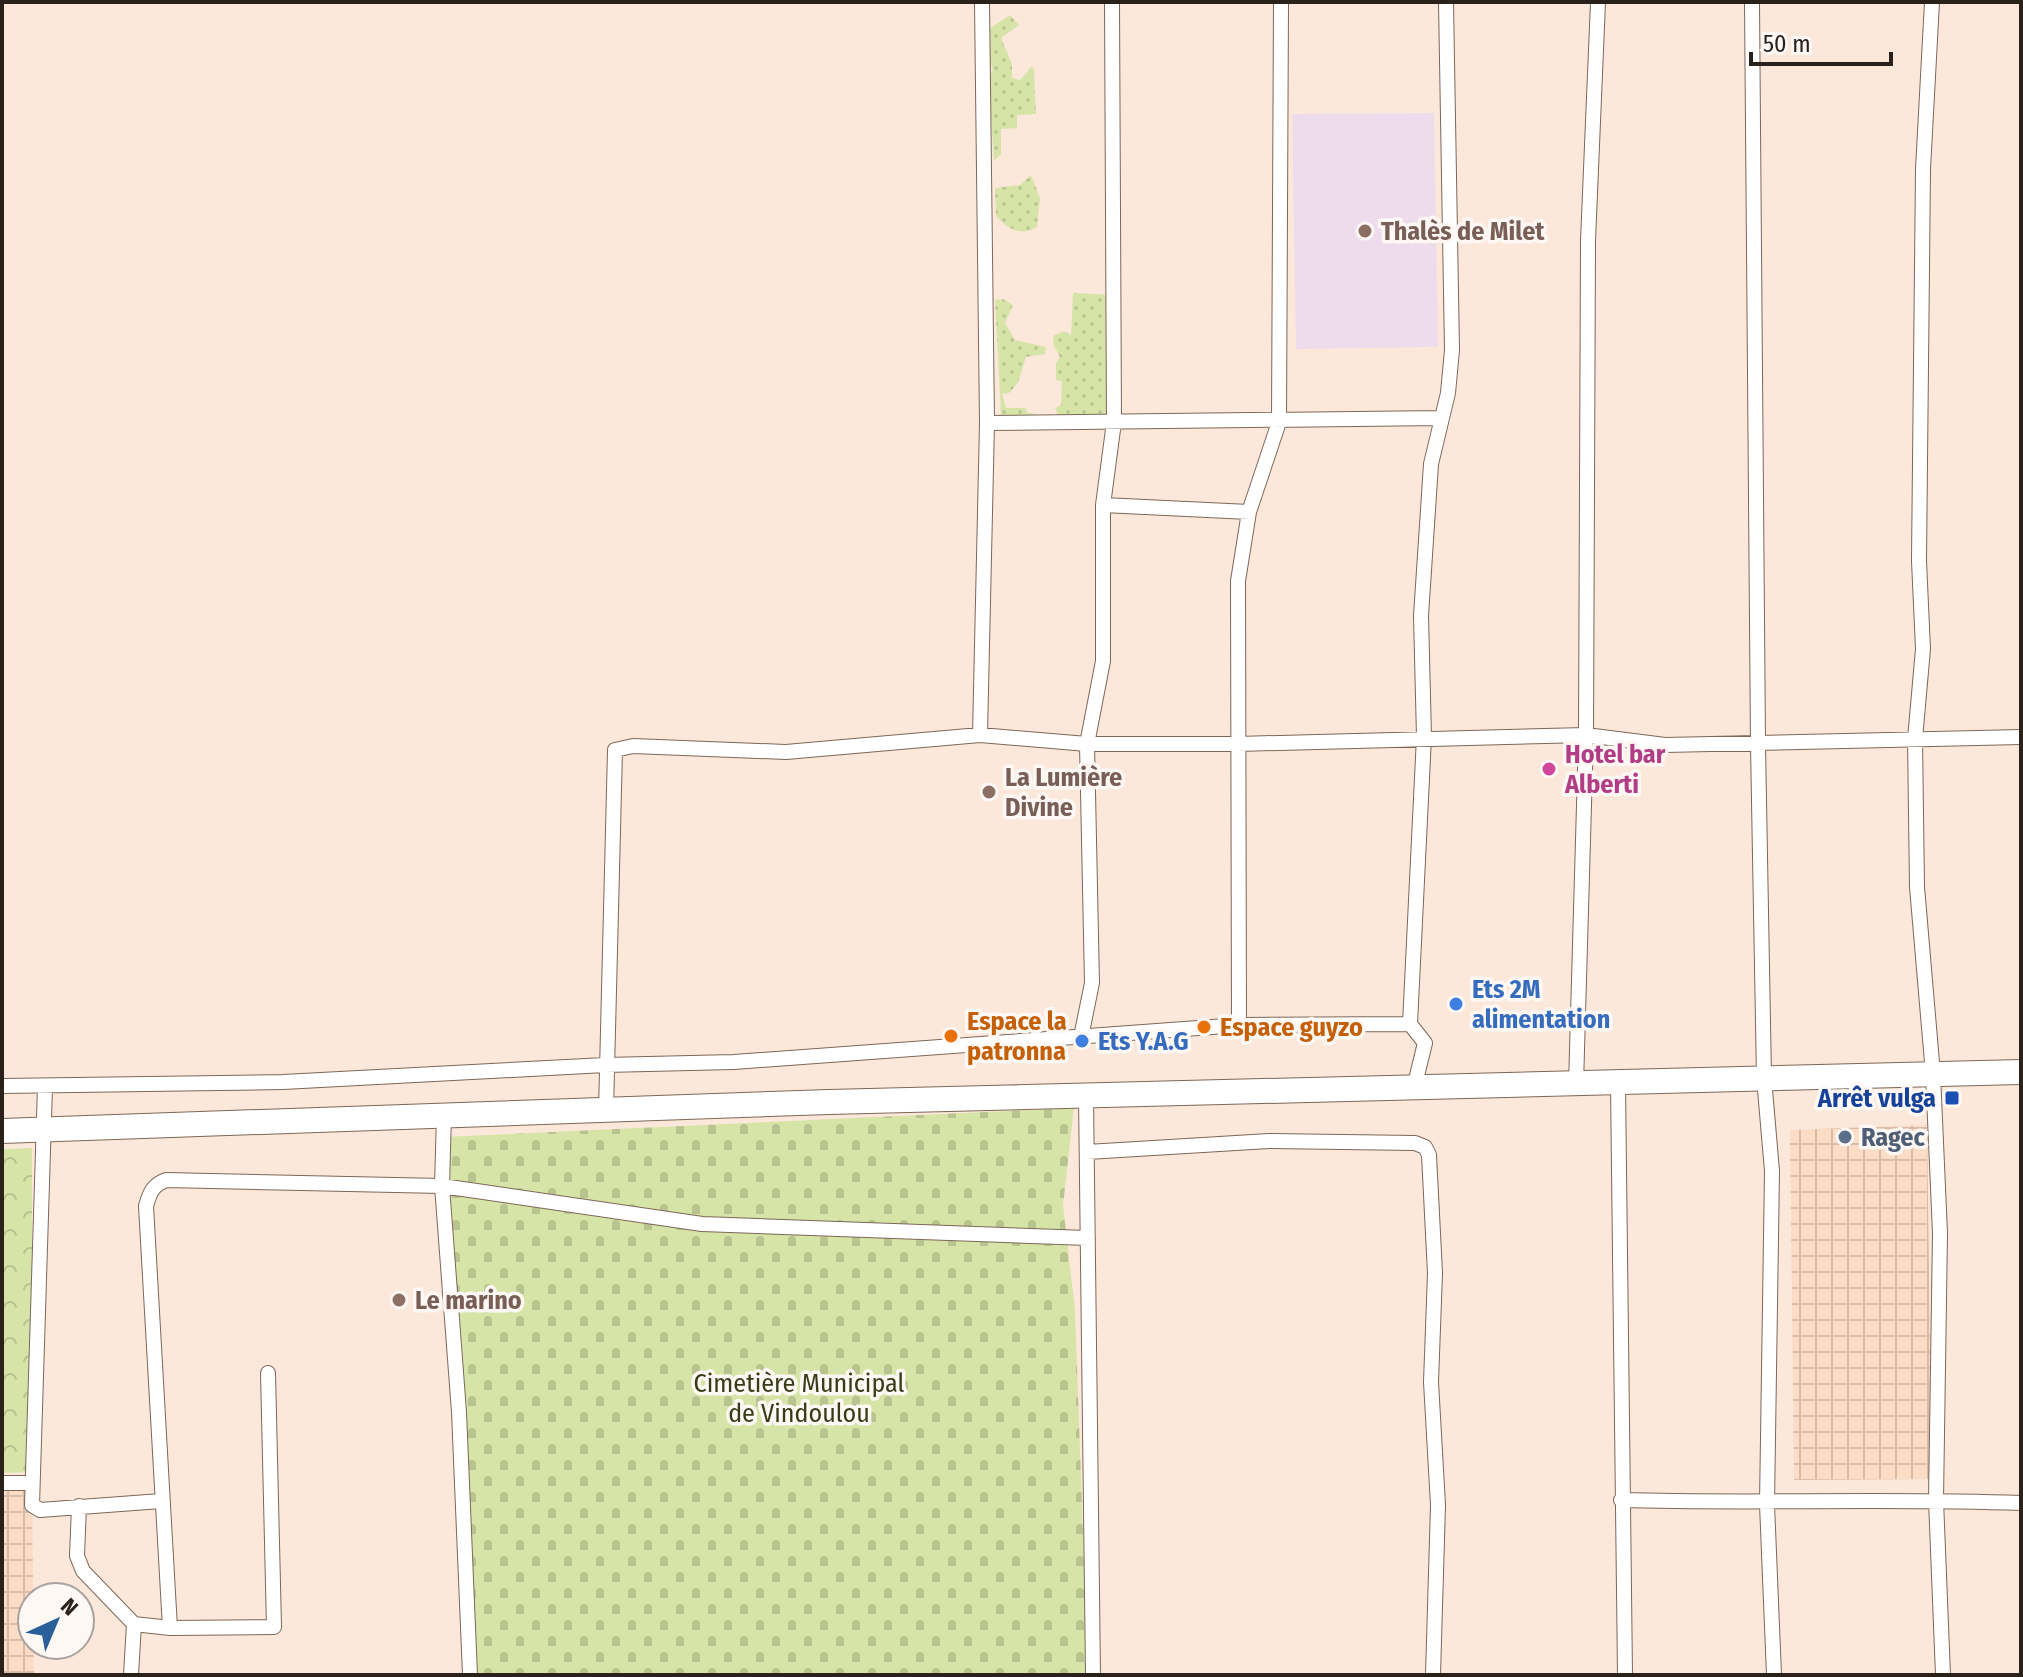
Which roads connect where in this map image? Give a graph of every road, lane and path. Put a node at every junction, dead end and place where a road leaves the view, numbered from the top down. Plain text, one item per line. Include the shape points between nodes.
1 (982, 2) edge
2 (1112, 2) edge
3 (1281, 2) edge
4 (1446, 2) edge
5 (1598, 2) edge
6 (1752, 2) edge
7 (1932, 2) edge
8 (1441, 418) junction
9 (1114, 422) junction
10 (1279, 422) junction
11 (987, 423) junction
12 (1103, 505) junction
13 (1249, 512) junction
14 (980, 735) junction
15 (1586, 735) junction
16 (1424, 737) junction
17 (2021, 737) edge
18 (1915, 739) junction
19 (1087, 744) junction
20 (1238, 744) junction
21 (1758, 745) junction
22 (1410, 1024) junction
23 (1239, 1025) junction
24 (1081, 1037) junction
25 (605, 1065) junction
26 (2021, 1072) edge
27 (1933, 1074) junction
28 (1764, 1078) junction
29 (1618, 1084) junction
30 (1576, 1085) junction
31 (2, 1086) edge
32 (45, 1086) junction
33 (1414, 1088) junction
34 (1086, 1096) junction
35 (606, 1111) junction
36 (444, 1115) junction
37 (44, 1129) junction
38 (2, 1131) edge
39 (1087, 1152) junction
40 (442, 1186) junction
41 (1088, 1238) junction
42 (268, 1373) dead end
43 (2, 1483) edge
44 (32, 1483) junction
45 (1621, 1500) junction
46 (1936, 1500) junction
47 (161, 1501) junction
48 (2021, 1503) edge
49 (1767, 1504) junction
50 (79, 1506) junction
51 (134, 1624) junction
52 (170, 1628) junction
53 (131, 1675) edge
54 (470, 1675) edge
55 (1093, 1675) edge
56 (1433, 1675) edge
57 (1625, 1675) edge
58 (1774, 1675) edge
59 (1943, 1675) edge

1 - 11 street
2 - 9 street
3 - 10 street
4 - 8 street via 1452,350
5 - 15 street via 1588,241
6 - 21 street
7 - 18 street via 1923,169 1923,649
8 - 10 street
8 - 16 street via 1431,464 1421,616
9 - 10 street
9 - 11 street
9 - 12 street
10 - 13 street
11 - 14 street
12 - 13 street
12 - 19 street via 1103,661
13 - 20 street via 1238,581
14 - 19 street
14 - 25 street via 786,752 633,746 615,750
15 - 16 street
15 - 21 street via 1665,745
15 - 30 street
16 - 20 street
16 - 22 street
17 - 18 street
18 - 21 street
18 - 27 street via 1917,887
19 - 20 street
19 - 24 street via 1092,983
20 - 23 street
21 - 28 street
22 - 23 street
22 - 33 street via 1425,1043
23 - 24 street
24 - 25 street via 734,1062
25 - 32 street via 283,1082
25 - 35 street
26 - 27 highway
27 - 28 highway
27 - 46 street via 1940,1233
28 - 29 highway
28 - 49 street via 1772,1171
29 - 30 highway
29 - 45 street
30 - 33 highway
31 - 32 street
32 - 37 street
33 - 34 highway
34 - 35 highway
34 - 39 street
35 - 36 highway
36 - 37 highway
36 - 40 street
37 - 38 highway
37 - 44 street
39 - 41 street
39 - 56 street via 1269,1141 1425,1147 1435,1273 1431,1382 1438,1505
40 - 41 street via 702,1224
40 - 47 street via 166,1180 151,1190 146,1206
40 - 54 street via 459,1412
41 - 55 street
42 - 52 street via 274,1627
43 - 44 street
44 - 50 street via 35,1509
45 - 49 street
45 - 57 street
46 - 48 street
46 - 49 street
46 - 59 street
47 - 50 street
47 - 52 street
49 - 58 street
50 - 51 street via 77,1556 83,1571
51 - 52 street
51 - 53 street

